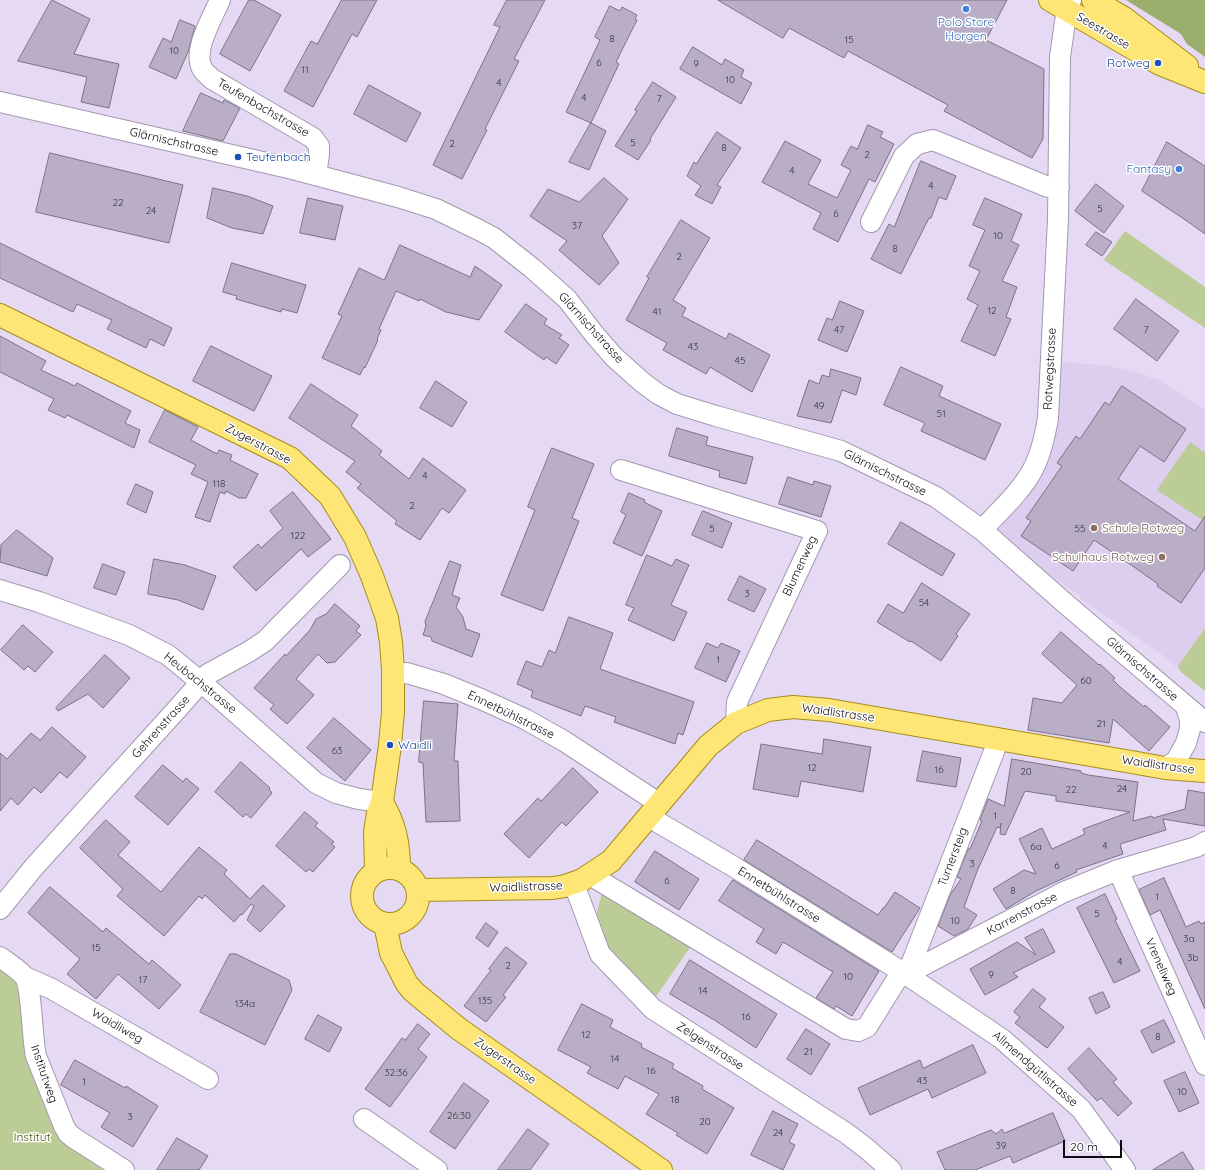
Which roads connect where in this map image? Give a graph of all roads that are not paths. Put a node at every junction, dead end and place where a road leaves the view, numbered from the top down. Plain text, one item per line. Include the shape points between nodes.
1 (220, 0) edge
2 (1093, 0) edge
3 (1063, 3) edge
4 (1205, 81) edge
5 (0, 102) edge
6 (316, 175) junction
7 (1059, 187) junction
8 (871, 222) dead end
9 (0, 315) edge
10 (621, 470) dead end
11 (982, 530) junction
12 (340, 565) dead end
13 (0, 590) edge
14 (393, 674) junction
15 (201, 682) junction
16 (1186, 707) junction
17 (1205, 722) edge
18 (736, 723) junction
19 (997, 739) junction
20 (1165, 768) junction
21 (1205, 771) edge
22 (382, 802) junction
23 (655, 811) junction
24 (1205, 842) edge
25 (399, 869) junction
26 (1118, 870) junction
27 (376, 871) junction
28 (582, 880) junction
29 (418, 890) junction
30 (0, 909) edge
31 (385, 924) junction
32 (0, 957) edge
33 (907, 975) junction
34 (25, 977) junction
35 (1205, 1065) edge
36 (208, 1079) dead end
37 (364, 1119) dead end
38 (124, 1170) edge
39 (437, 1170) edge
40 (661, 1170) edge
41 (891, 1170) edge
42 (1125, 1170) edge

1 - 6 street, Teufenbachstrasse via 201,44 200,58 203,69 212,79 313,138 319,146
2 - 4 main road, Seestrasse via 1124,18
3 - 4 main road, Seestrasse via 1158,63
3 - 7 street, Rotwegstrasse
5 - 6 street, Glärnischstrasse
6 - 11 street, Glärnischstrasse via 398,196 436,209 494,238 566,299 614,357 658,394 677,404 841,452 936,498
7 - 8 street via 1048,187 933,140 917,144 904,156
7 - 11 street, Rotwegstrasse via 1048,418 1043,446 1032,471 1015,496
9 - 14 main road, Zugerstrasse via 290,458 330,496 355,538 387,618
10 - 18 street, Blumenweg via 817,531 737,702
11 - 16 street, Glärnischstrasse
12 - 15 street, Gehrenstrasse via 265,641 208,674
13 - 15 street, Heubachstrasse via 129,635 168,654
14 - 22 main road, Zugerstrasse via 393,712
14 - 23 street, Ennetbühlstrasse via 407,673 444,684 525,719 564,741
15 - 22 street, Heubachstrasse via 316,783 336,793
15 - 30 street, Gehrenstrasse via 34,867
16 - 17 street, Glärnischstrasse
16 - 20 street, Glärnischstrasse via 1190,720 1186,743 1176,761
18 - 19 main road, Waidlistrasse via 768,710 793,707 829,710
18 - 23 main road, Waidlistrasse via 708,746
19 - 20 main road, Waidlistrasse
19 - 33 street, Turnersteig
20 - 21 main road, Waidlistrasse
22 - 25 main road via 396,832
22 - 27 main road, Zugerstrasse via 375,832
23 - 28 main road, Waidlistrasse via 611,861
23 - 33 street, Ennetbühlstrasse via 731,865
24 - 26 street, Karrenstrasse via 1196,847
25 - 27 main road via 391,867
25 - 29 main road via 411,877
26 - 33 street, Karrenstrasse via 1064,892
26 - 35 street, Vreneliweg
27 - 31 main road via 364,884 362,901 370,916
28 - 29 main road, Waidlistrasse via 565,886 541,888
28 - 33 street, Karrenstrasse via 846,1029 858,1031 867,1027 897,979
28 - 41 street, Zelgenstrasse via 600,954 653,1009 846,1133
29 - 31 main road via 417,906 408,918 401,922
31 - 40 main road, Zugerstrasse via 391,952 414,992 459,1029
32 - 34 street
33 - 42 street, Allmendgütlistrasse via 1002,1039 1081,1109
34 - 36 street, Waidliweg via 52,989
34 - 38 street, Institutweg via 29,992 33,1046 64,1126 74,1138
37 - 39 street

